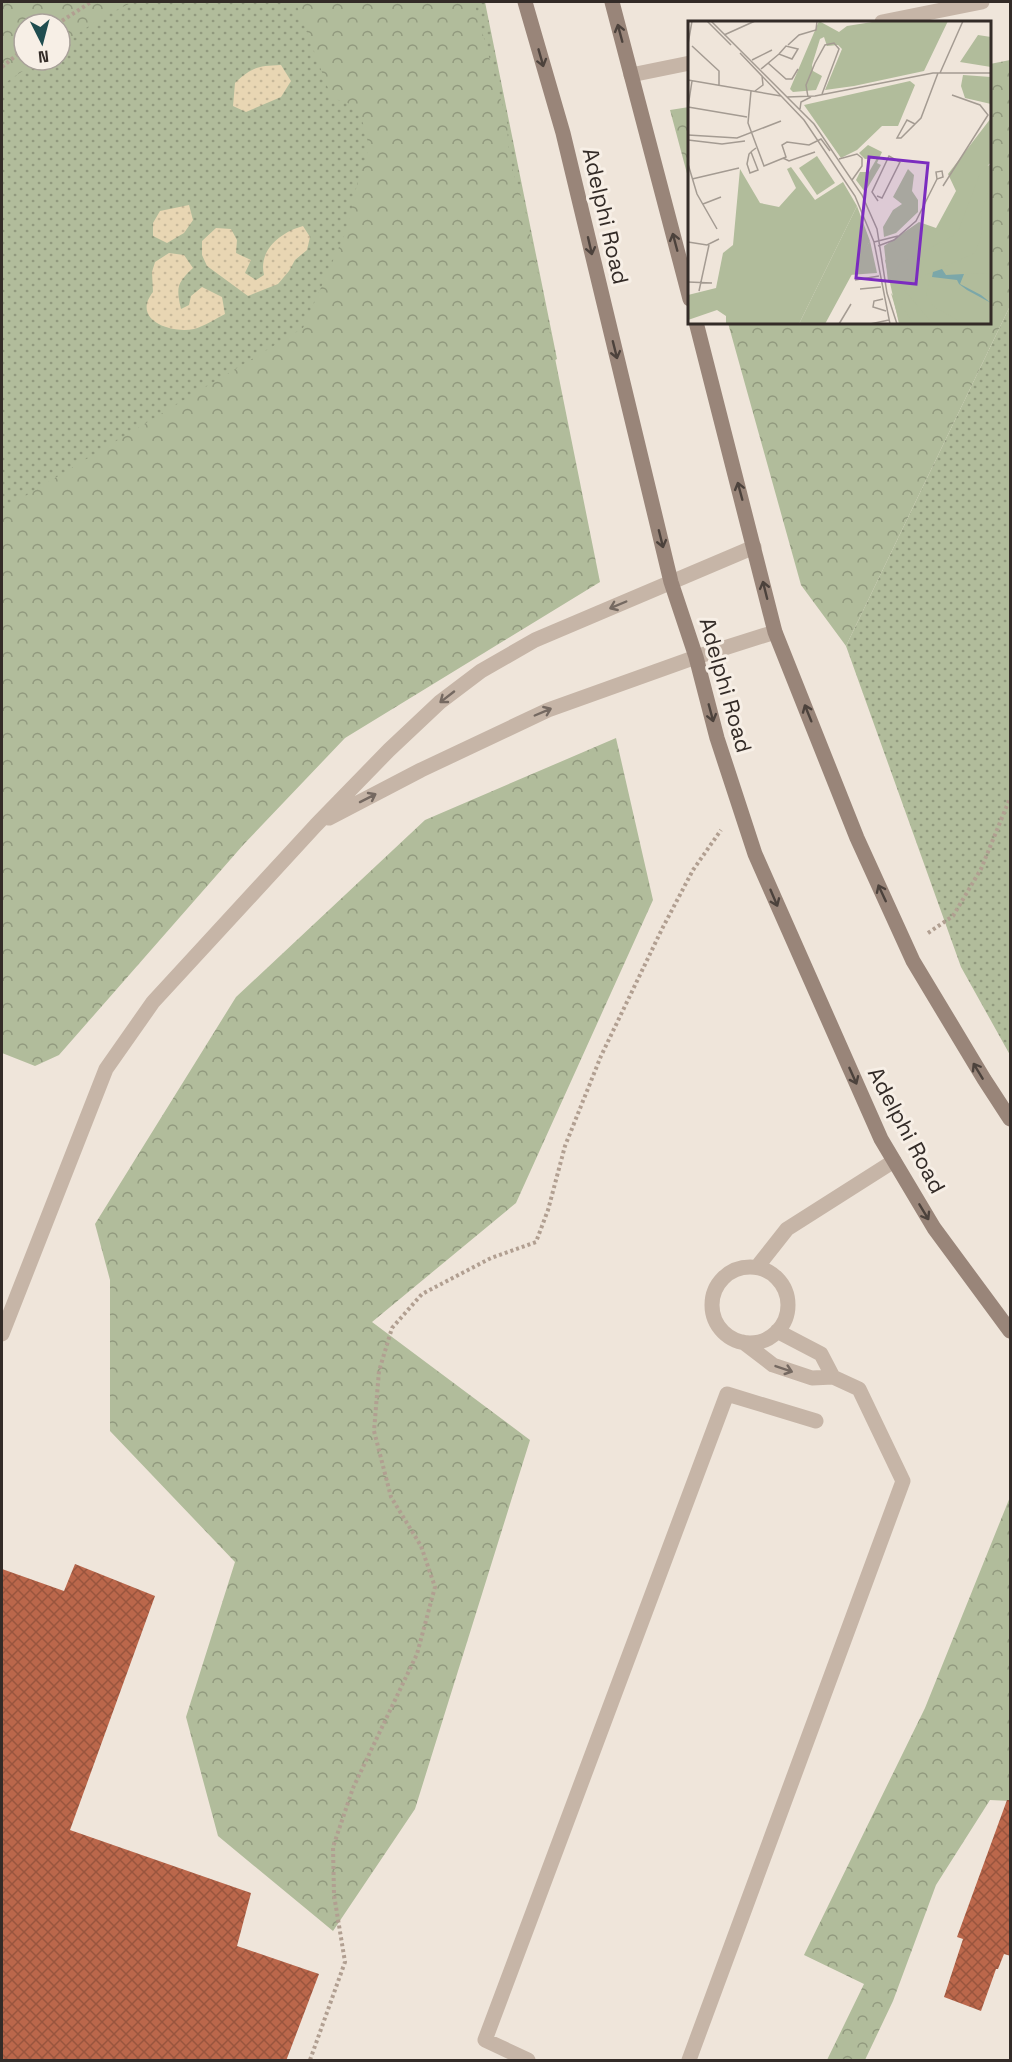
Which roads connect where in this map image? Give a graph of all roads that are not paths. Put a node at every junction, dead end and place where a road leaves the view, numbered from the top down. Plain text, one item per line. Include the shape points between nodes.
1 (525, 2) edge
2 (612, 2) edge
3 (982, 2) edge
4 (887, 21) edge
5 (688, 63) edge
6 (631, 75) junction
7 (688, 291) edge
8 (697, 324) edge
9 (754, 547) junction
10 (671, 582) junction
11 (776, 632) junction
12 (696, 657) junction
13 (316, 825) junction
14 (1011, 1119) edge
15 (894, 1161) junction
16 (757, 1267) junction
17 (777, 1331) junction
18 (1011, 1331) edge
19 (2, 1334) edge
20 (743, 1342) junction
21 (833, 1377) junction
22 (816, 1421) dead end
23 (528, 2061) edge
24 (689, 2061) edge

1 -> 10 main road, Adelphi Road via 563,133
6 -> 2 main road
3 - 4 lane
5 - 6 lane
7 -> 6 main road
9 -> 8 main road
9 - 10 lane
11 -> 9 main road
10 - 12 main road, Adelphi Road
10 -> 13 lane via 535,640 481,671 440,702
11 - 12 lane
14 -> 11 main road via 913,961 857,838
13 -> 12 lane via 548,710
12 -> 15 main road, Adelphi Road via 717,738 755,854
13 - 19 lane via 153,1002 106,1069
15 - 16 lane via 787,1229
15 -> 18 main road, Adelphi Road via 934,1228
16 - 17 lane via 780,1279 788,1297 787,1317
16 - 20 lane via 742,1267 728,1273 712,1297 712,1312 718,1326 729,1337
17 - 20 lane via 758,1342
17 - 21 lane via 821,1354
20 -> 21 lane via 773,1365 812,1378
21 - 24 lane via 860,1389 903,1481
22 - 23 lane via 727,1394 485,2040

